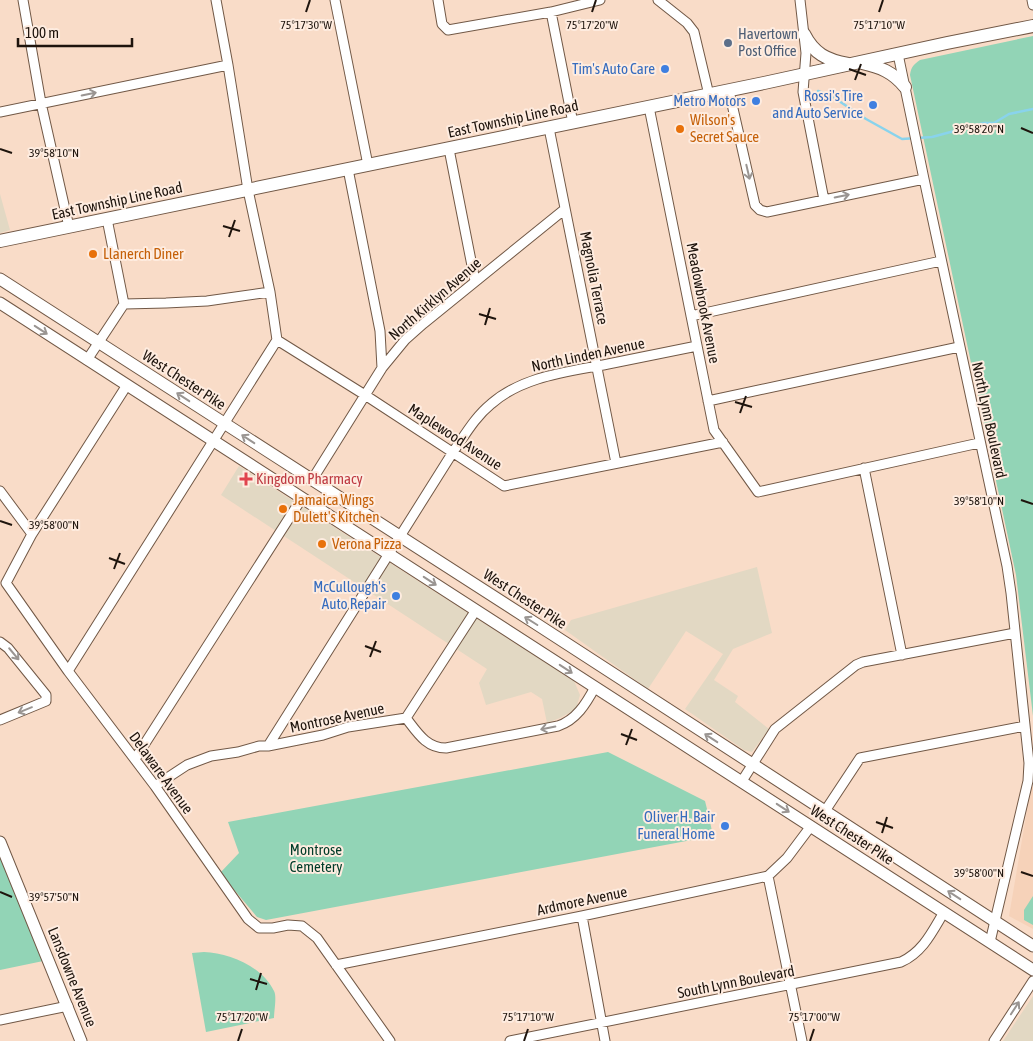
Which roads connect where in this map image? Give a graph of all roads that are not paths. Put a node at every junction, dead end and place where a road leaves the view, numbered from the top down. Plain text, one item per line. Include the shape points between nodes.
1 (22, 0) edge
2 (216, 0) edge
3 (335, 0) edge
4 (438, 0) edge
5 (600, 0) edge
6 (658, 0) edge
7 (800, 0) edge
8 (1032, 0) edge
9 (1033, 5) edge
10 (551, 12) junction
11 (1033, 26) edge
12 (804, 34) junction
13 (898, 54) junction
14 (855, 63) junction
15 (228, 65) junction
16 (804, 75) junction
17 (905, 87) junction
18 (729, 90) junction
19 (709, 95) junction
20 (41, 104) junction
21 (649, 107) junction
22 (0, 112) edge
23 (573, 123) junction
24 (549, 128) junction
25 (449, 148) junction
26 (368, 165) junction
27 (348, 169) junction
28 (924, 179) junction
29 (248, 190) junction
30 (824, 200) junction
31 (566, 209) junction
32 (107, 219) junction
33 (69, 227) junction
34 (0, 241) edge
35 (941, 260) junction
36 (0, 279) edge
37 (476, 282) junction
38 (270, 292) junction
39 (0, 303) edge
40 (124, 304) junction
41 (691, 316) junction
42 (277, 340) junction
43 (99, 342) junction
44 (697, 346) junction
45 (959, 347) junction
46 (87, 360) junction
47 (597, 366) junction
48 (382, 368) junction
49 (128, 386) junction
50 (365, 395) junction
51 (708, 401) junction
52 (224, 424) junction
53 (213, 441) junction
54 (723, 442) junction
55 (980, 442) junction
56 (453, 452) junction
57 (616, 464) junction
58 (864, 468) junction
59 (312, 480) junction
60 (0, 491) edge
61 (302, 498) junction
62 (32, 534) junction
63 (399, 536) junction
64 (389, 554) junction
65 (476, 610) junction
66 (1015, 633) junction
67 (0, 642) edge
68 (902, 655) junction
69 (68, 671) junction
70 (595, 687) junction
71 (406, 718) junction
72 (0, 720) edge
73 (1025, 726) junction
74 (268, 746) junction
75 (135, 759) junction
76 (752, 764) junction
77 (742, 782) junction
78 (155, 786) junction
79 (825, 811) junction
80 (811, 826) junction
81 (0, 842) edge
82 (768, 876) junction
83 (944, 912) junction
84 (582, 916) junction
85 (995, 921) junction
86 (990, 942) junction
87 (1033, 946) edge
88 (336, 965) junction
89 (1033, 970) edge
90 (1033, 981) edge
91 (790, 985) junction
92 (68, 1006) junction
93 (0, 1020) edge
94 (602, 1023) junction
95 (81, 1041) edge
96 (390, 1041) edge
97 (510, 1041) edge
98 (606, 1041) edge
99 (802, 1041) edge
100 (994, 1041) edge

1 - 20 street
2 - 15 street
3 - 26 street
4 - 10 street via 442,24 448,30
5 - 10 street
6 - 19 street via 694,32
7 - 12 street
8 - 9 street
10 - 23 street
11 - 13 highway, East Township Line Road
12 - 14 highway via 820,55 838,62
12 - 16 street
13 - 14 highway, East Township Line Road
13 - 17 street, North Lynn Boulevard
14 - 16 highway, East Township Line Road
14 - 17 highway via 890,72
20 -> 15 street
15 - 29 street
16 - 18 highway, East Township Line Road
16 - 30 street via 803,92
17 - 28 street, North Lynn Boulevard
18 - 19 highway, East Township Line Road
18 -> 30 street via 755,205 767,212
19 - 21 highway, East Township Line Road
20 - 22 street
20 - 33 street
21 - 23 highway, East Township Line Road
21 - 41 street, Meadowbrook Avenue
23 - 24 highway, East Township Line Road
24 - 25 highway, East Township Line Road
24 - 31 street, Magnolia Terrace
25 - 26 highway, East Township Line Road
25 - 37 street
26 - 27 highway, East Township Line Road
27 - 29 highway, East Township Line Road
27 - 48 street via 380,331
30 -> 28 street
28 - 35 street, North Lynn Boulevard
29 - 32 highway, East Township Line Road
29 - 38 street
31 - 37 street, North Kirklyn Avenue
31 - 47 street, Magnolia Terrace
32 - 33 highway, East Township Line Road
32 - 40 street
33 - 34 highway, East Township Line Road
35 - 41 street
35 - 45 street, North Lynn Boulevard
36 - 43 main road, West Chester Pike
37 - 48 street, North Kirklyn Avenue via 414,331
38 - 40 street via 200,302
38 - 42 street
39 -> 46 main road, West Chester Pike
40 - 43 street
41 - 44 street, Meadowbrook Avenue
42 - 50 street, Maplewood Avenue
42 - 52 street
43 - 46 street
52 -> 43 main road, West Chester Pike
44 - 47 street, North Linden Avenue
44 - 51 street, Meadowbrook Avenue
45 - 51 street
45 - 55 street, North Lynn Boulevard
46 - 49 main road, West Chester Pike
47 - 56 street, North Linden Avenue via 534,380 504,394 479,415
47 - 57 street, Magnolia Terrace
48 - 50 street, North Kirklyn Avenue
49 - 53 main road, West Chester Pike
49 - 62 street
50 - 56 street, Maplewood Avenue
50 - 59 street, North Kirklyn Avenue
51 - 54 street, Meadowbrook Avenue via 714,430
52 - 53 street
59 -> 52 main road, West Chester Pike
53 - 61 main road, West Chester Pike
53 - 69 street
54 - 57 street, Maplewood Avenue
54 - 58 street, Meadowbrook Avenue via 758,492
55 - 58 street
55 - 66 street, North Lynn Boulevard via 1007,566
56 - 57 street, Maplewood Avenue via 504,486
56 - 63 street, North Linden Avenue
58 - 68 street
59 - 63 main road, West Chester Pike
60 - 62 street
61 - 64 main road, West Chester Pike
61 - 75 street
62 - 69 street, Delaware Avenue via 6,583
63 - 64 street, North Linden Avenue
76 -> 63 main road, West Chester Pike
64 -> 65 main road, West Chester Pike
64 - 74 street, North Linden Avenue
65 -> 70 main road, West Chester Pike
65 - 71 street, Montrose Avenue
66 - 68 street
66 - 73 street, North Lynn Boulevard
67 -> 72 street via 46,694 46,701
68 - 76 street via 856,666 780,725
69 - 75 street, Delaware Avenue
70 -> 71 street via 577,715 565,724 446,748 431,746
70 - 77 main road, West Chester Pike
71 - 74 street, Montrose Avenue via 348,727
73 - 79 street via 860,758
73 - 85 street, North Lynn Boulevard via 1028,780
74 - 78 street, Montrose Avenue via 211,756 186,766
75 - 78 street, Delaware Avenue
76 - 77 street
76 - 79 main road, West Chester Pike
77 -> 80 main road, West Chester Pike
78 - 88 street, Delaware Avenue via 248,919 259,928 302,926 317,938
85 -> 79 main road, West Chester Pike
80 - 82 street via 787,858
80 - 83 main road, West Chester Pike
81 - 92 main road, Lansdowne Avenue
82 - 84 street, Ardmore Avenue
82 - 91 street
83 - 86 main road, West Chester Pike
83 - 91 street, South Lynn Boulevard via 911,958
84 - 88 street, Ardmore Avenue
84 - 94 street
85 - 86 street, North Lynn Boulevard
85 - 87 main road, West Chester Pike
86 - 89 main road, West Chester Pike
88 - 96 street
100 -> 90 street
91 - 94 street, South Lynn Boulevard
91 - 99 street
92 - 93 street
92 - 95 main road, Lansdowne Avenue
94 - 97 street, South Lynn Boulevard
94 - 98 street

